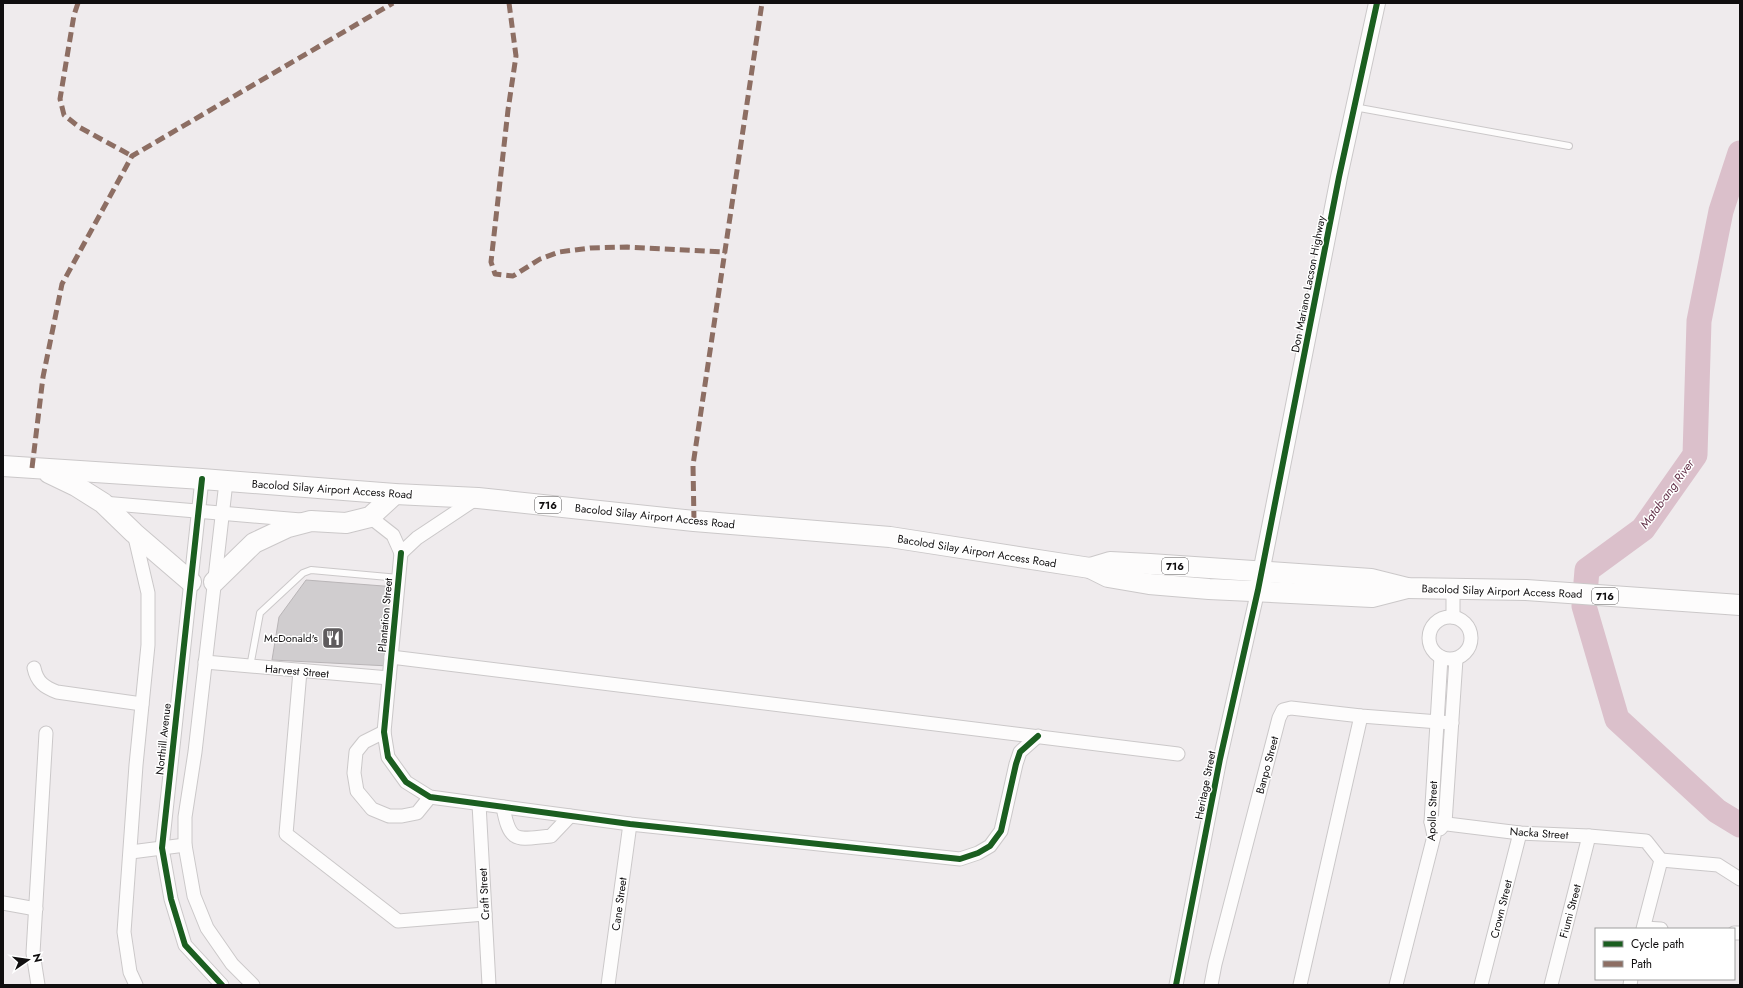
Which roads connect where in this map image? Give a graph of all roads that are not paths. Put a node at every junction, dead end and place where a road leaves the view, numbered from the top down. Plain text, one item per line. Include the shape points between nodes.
1 (1377, 3) edge
2 (1354, 107) junction
3 (1569, 146) dead end
4 (3, 466) edge
5 (40, 468) junction
6 (202, 479) junction
7 (226, 482) junction
8 (395, 494) junction
9 (478, 498) junction
10 (103, 503) junction
11 (198, 511) junction
12 (222, 513) junction
13 (370, 517) junction
14 (311, 521) junction
15 (134, 533) junction
16 (401, 553) junction
17 (1090, 568) junction
18 (1261, 570) junction
19 (399, 578) junction
20 (191, 582) junction
21 (214, 582) junction
22 (1407, 588) junction
23 (1453, 588) junction
24 (1258, 590) junction
25 (1740, 605) edge
26 (1452, 617) junction
27 (391, 657) junction
28 (1441, 657) junction
29 (1456, 659) junction
30 (205, 662) junction
31 (250, 667) junction
32 (34, 668) dead end
33 (300, 671) junction
34 (389, 678) junction
35 (142, 704) junction
36 (1361, 716) junction
37 (1437, 721) junction
38 (1452, 723) junction
39 (384, 732) junction
40 (46, 733) dead end
41 (1038, 736) junction
42 (1178, 754) dead end
43 (430, 797) junction
44 (479, 804) junction
45 (503, 807) junction
46 (570, 816) junction
47 (1431, 822) junction
48 (1445, 823) junction
49 (630, 824) junction
50 (1520, 833) junction
51 (1434, 836) junction
52 (1589, 836) junction
53 (185, 845) junction
54 (162, 848) junction
55 (131, 852) junction
56 (1661, 860) junction
57 (1740, 878) edge
58 (3, 904) edge
59 (36, 909) junction
60 (485, 914) junction
61 (1644, 928) edge
62 (38, 985) edge
63 (136, 985) edge
64 (222, 985) edge
65 (253, 985) edge
66 (489, 985) edge
67 (608, 985) edge
68 (1176, 985) edge
69 (1211, 985) edge
70 (1300, 985) edge
71 (1396, 985) edge
72 (1481, 985) edge
73 (1550, 985) edge

1 - 2 street, Don Mariano Lacson Highway
2 - 3 lane
2 - 18 street, Don Mariano Lacson Highway
4 - 5 main road, Bacolod Silay Airport Access Road / 716
5 - 6 main road, Bacolod Silay Airport Access Road / 716
5 - 10 main road
6 - 7 main road, Bacolod Silay Airport Access Road / 716
6 - 11 street, Northill Avenue
7 - 8 main road, Bacolod Silay Airport Access Road / 716
7 - 12 street
8 - 9 main road, Bacolod Silay Airport Access Road / 716
8 - 13 main road
9 - 16 street via 417,538
9 - 17 main road, Bacolod Silay Airport Access Road / 716 via 694,521 890,538
10 - 11 street
10 - 15 main road
11 - 12 street
11 - 20 street, Northill Avenue
12 - 14 street
12 - 21 street
13 - 14 main road via 346,523
13 - 16 street via 393,535
14 - 21 main road via 288,527 254,543
15 - 20 main road
15 - 35 street via 148,593 148,644
16 - 19 street, Plantation Street
17 - 18 main road, Bacolod Silay Airport Access Road / 716 via 1110,562
17 - 24 main road, Bacolod Silay Airport Access Road / 716 via 1108,577 1149,584
18 - 22 main road, Bacolod Silay Airport Access Road / 716 via 1371,579
18 - 24 street, Don Mariano Lacson Highway
19 - 27 street, Plantation Street
19 - 31 lane via 311,570 303,573 260,613
20 - 54 street, Northill Avenue
21 - 30 street
22 - 23 main road, Bacolod Silay Airport Access Road / 716
22 - 24 main road, Bacolod Silay Airport Access Road / 716 via 1372,597
23 - 25 main road, Bacolod Silay Airport Access Road / 716 via 1526,590
23 - 26 street
24 - 68 street, Heritage Street via 1220,759
26 - 28 street via 1437,622 1429,636 1430,645
26 - 29 street via 1467,625 1472,641 1464,655
27 - 34 street, Plantation Street
27 - 41 street
28 - 29 street
28 - 37 street, Apollo Street
29 - 38 street
30 - 31 street, Harvest Street
30 - 53 street via 185,817
31 - 33 street, Harvest Street
32 - 35 street via 39,682 57,692
33 - 34 street, Harvest Street
33 - 60 street via 286,834 398,921
34 - 39 street, Plantation Street
35 - 55 street
36 - 37 street, Banpo Street
36 - 69 street, Banpo Street via 1291,708 1283,710
36 - 70 street
37 - 38 street, Banpo Street
37 - 47 street, Apollo Street
38 - 48 street
39 - 43 street, Plantation Street via 388,757 406,782
39 - 43 street via 364,742 356,752 354,773 357,791 372,809 389,816 417,813
40 - 59 street
41 - 42 street
41 - 49 street via 1020,752 1000,831 990,846 960,859
43 - 44 street
44 - 45 street
44 - 60 street, Craft Street
45 - 46 street
45 - 46 street via 506,824 513,836 518,838 551,836
46 - 49 street
47 - 48 street, Nacka Street
47 - 51 street, Apollo Street
48 - 50 street, Nacka Street
48 - 51 street
49 - 67 street, Cane Street
50 - 52 street, Nacka Street
50 - 72 street, Crown Street
51 - 71 street, Apollo Street
52 - 56 street, Nacka Street via 1646,841
52 - 73 street, Fiumi Street
53 - 54 street
53 - 65 street via 194,896 207,928 232,964
54 - 55 street
54 - 64 street, Northill Avenue via 171,899 185,945
55 - 63 street via 124,932 130,972
56 - 57 street via 1718,865
56 - 61 street
58 - 59 street
59 - 62 street via 33,954
60 - 66 street, Craft Street

